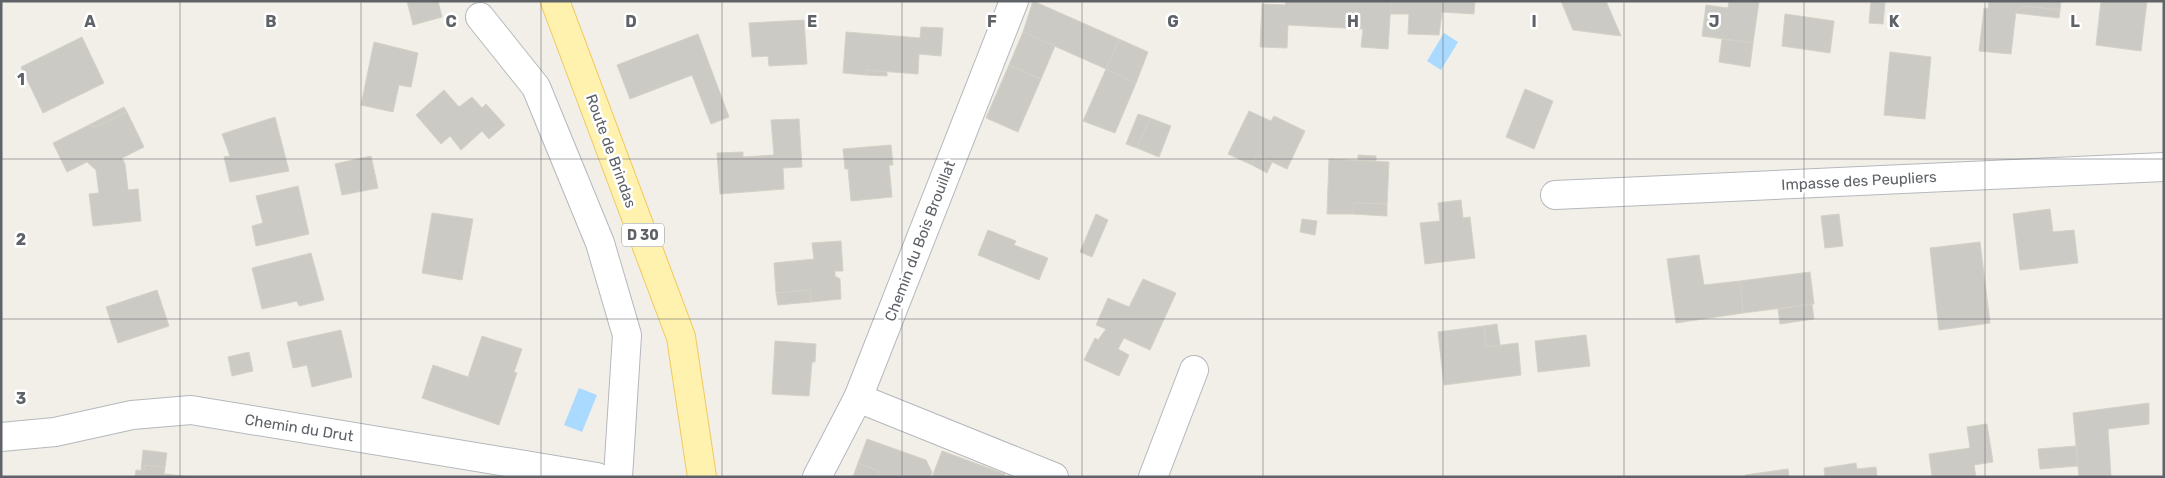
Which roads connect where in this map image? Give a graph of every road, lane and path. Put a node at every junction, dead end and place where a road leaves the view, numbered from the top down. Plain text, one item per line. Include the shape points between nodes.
1 (555, 1) edge
2 (1014, 1) edge
3 (480, 17) dead end
4 (2164, 167) edge
5 (1555, 195) dead end
6 (1194, 370) dead end
7 (858, 398) junction
8 (1, 436) edge
9 (597, 477) edge
10 (618, 477) edge
11 (702, 477) edge
12 (817, 477) edge
13 (1054, 477) edge
14 (1153, 477) edge

1 - 11 main road, Route de Brindas / D 30 via 681,337
2 - 7 street, Chemin du Bois Brouillat
3 - 10 street via 536,87 600,243 625,326
4 - 5 street, Impasse des Peupliers
6 - 14 street
7 - 12 street, Chemin du Bois Brouillat
7 - 13 street
8 - 9 street, Chemin du Drut via 55,432 132,415 191,410

